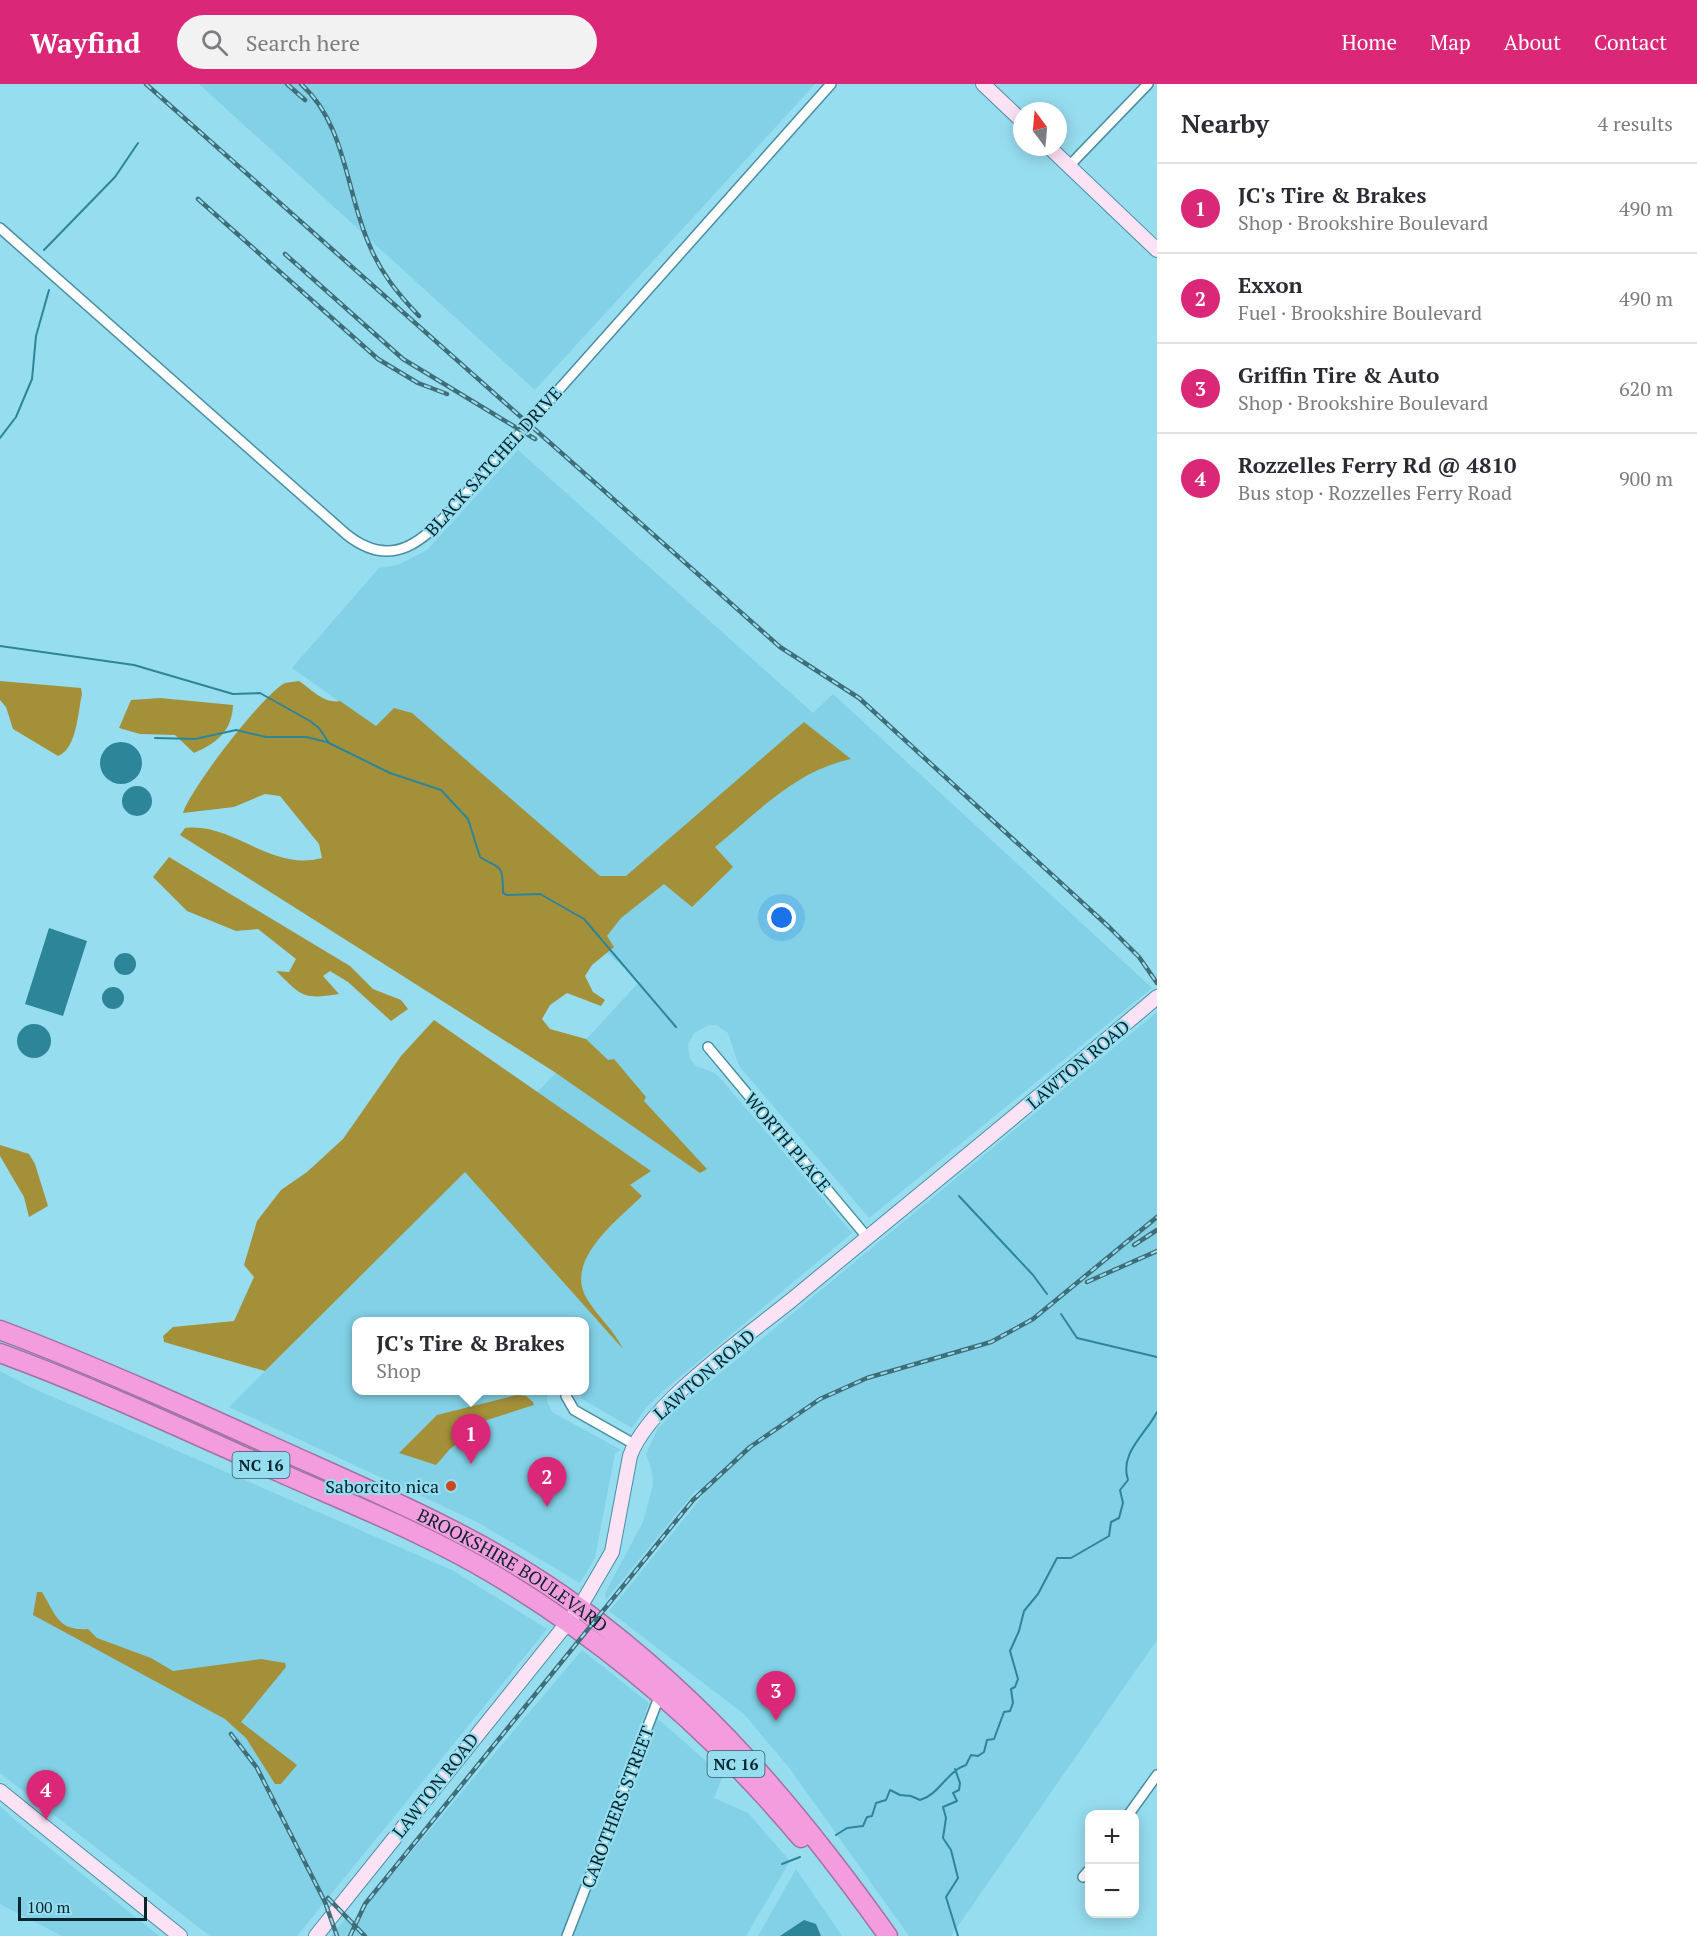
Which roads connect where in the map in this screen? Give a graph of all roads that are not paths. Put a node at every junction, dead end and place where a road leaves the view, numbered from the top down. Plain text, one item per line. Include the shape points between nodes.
1 (831, 84) edge
2 (983, 84) edge
3 (1148, 84) edge
4 (1013, 112) edge
5 (1058, 156) edge
6 (1069, 166) junction
7 (0, 228) edge
8 (1157, 250) edge
9 (1157, 998) edge
10 (708, 1047) dead end
11 (867, 1237) junction
12 (1, 1332) edge
13 (0, 1353) edge
14 (566, 1396) dead end
15 (634, 1444) junction
16 (580, 1607) junction
17 (568, 1623) junction
18 (663, 1685) junction
19 (1157, 1775) edge
20 (0, 1791) edge
21 (1132, 1810) edge
22 (1085, 1874) edge
23 (1083, 1877) dead end
24 (180, 1936) edge
25 (316, 1936) edge
26 (567, 1936) edge
27 (873, 1936) edge
28 (888, 1936) edge

1 - 7 street, BLACK SATCHEL DRIVE via 457,504 421,541 405,548 379,551 361,546
2 - 4 street
3 - 6 street
5 - 6 street
6 - 8 street
9 - 11 street, LAWTON ROAD
10 - 11 street, WORTH PLACE
11 - 15 street, LAWTON ROAD via 664,1406
12 - 16 highway, BROOKSHIRE BOULEVARD / NC 16 via 162,1396 414,1510 491,1551
13 - 17 highway, BROOKSHIRE BOULEVARD / NC 16 via 153,1415 435,1544 495,1575
14 - 15 street via 573,1410
15 - 16 street, LAWTON ROAD via 612,1552
16 - 17 street, LAWTON ROAD
16 - 18 highway, BROOKSHIRE BOULEVARD / NC 16
17 - 18 highway, BROOKSHIRE BOULEVARD / NC 16
17 - 25 street, LAWTON ROAD
18 - 26 street, CAROTHERS STREET
18 - 27 highway, BROOKSHIRE BOULEVARD / NC 16 via 758,1787 832,1877
18 - 28 highway, BROOKSHIRE BOULEVARD / NC 16 via 726,1735 786,1800
19 - 21 street
20 - 24 street
22 - 23 street

